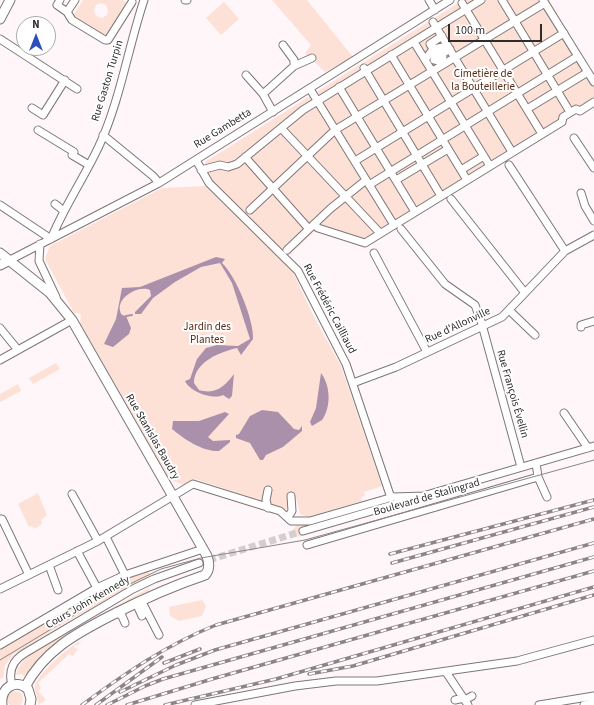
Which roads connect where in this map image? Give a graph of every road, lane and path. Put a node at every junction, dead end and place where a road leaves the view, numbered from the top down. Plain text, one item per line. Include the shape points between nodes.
1 (10, 0) edge
2 (60, 0) edge
3 (75, 0) edge
4 (144, 0) edge
5 (428, 0) edge
6 (450, 0) edge
7 (482, 0) edge
8 (502, 0) edge
9 (130, 1) edge
10 (544, 1) edge
11 (462, 3) dead end
12 (141, 8) junction
13 (466, 9) junction
14 (435, 10) junction
15 (67, 12) junction
16 (0, 19) edge
17 (515, 21) junction
18 (434, 25) junction
19 (564, 33) junction
20 (442, 36) junction
21 (0, 39) edge
22 (485, 39) junction
23 (414, 42) junction
24 (283, 45) dead end
25 (449, 48) junction
26 (419, 50) junction
27 (533, 52) junction
28 (391, 55) junction
29 (578, 56) junction
30 (435, 57) junction
31 (312, 58) dead end
32 (455, 58) junction
33 (294, 66) junction
34 (365, 69) junction
35 (504, 70) junction
36 (432, 72) junction
37 (588, 72) junction
38 (246, 75) dead end
39 (547, 75) junction
40 (65, 80) junction
41 (594, 82) edge
42 (410, 86) junction
43 (339, 87) junction
44 (474, 88) junction
45 (77, 89) dead end
46 (310, 89) junction
47 (557, 91) junction
48 (518, 93) junction
49 (263, 94) junction
50 (317, 100) junction
51 (384, 102) junction
52 (451, 102) junction
53 (594, 102) edge
54 (32, 108) dead end
55 (527, 109) junction
56 (273, 112) junction
57 (488, 112) junction
58 (570, 112) junction
59 (429, 116) junction
60 (357, 117) junction
61 (466, 126) junction
62 (280, 128) junction
63 (38, 130) dead end
64 (335, 130) junction
65 (403, 133) junction
66 (542, 134) junction
67 (103, 135) junction
68 (574, 138) dead end
69 (442, 140) junction
70 (376, 149) junction
71 (448, 149) junction
72 (512, 152) junction
73 (307, 156) junction
74 (417, 156) junction
75 (484, 156) junction
76 (245, 157) junction
77 (196, 160) junction
78 (355, 161) junction
79 (422, 164) junction
80 (88, 165) junction
81 (509, 165) dead end
82 (490, 166) junction
83 (594, 168) edge
84 (201, 170) junction
85 (461, 170) junction
86 (390, 172) junction
87 (396, 180) junction
88 (467, 180) junction
89 (368, 182) junction
90 (159, 183) junction
91 (273, 188) junction
92 (581, 193) dead end
93 (345, 196) junction
94 (441, 196) junction
95 (451, 199) dead end
96 (55, 204) dead end
97 (0, 205) edge
98 (250, 210) dead end
99 (64, 211) junction
100 (415, 212) junction
101 (36, 219) dead end
102 (594, 221) edge
103 (394, 225) junction
104 (31, 226) junction
105 (312, 227) junction
106 (401, 229) dead end
107 (380, 233) junction
108 (594, 235) edge
109 (50, 239) junction
110 (40, 244) junction
111 (287, 250) dead end
112 (565, 252) junction
113 (0, 253) edge
114 (374, 253) dead end
115 (10, 260) junction
116 (0, 265) edge
117 (525, 293) junction
118 (58, 301) junction
119 (509, 310) junction
120 (72, 320) junction
121 (594, 321) edge
122 (482, 327) junction
123 (581, 327) dead end
124 (0, 328) edge
125 (535, 335) dead end
126 (18, 350) junction
127 (427, 352) junction
128 (0, 360) edge
129 (353, 383) junction
130 (564, 412) dead end
131 (591, 447) edge
132 (536, 462) junction
133 (521, 467) junction
134 (538, 477) junction
135 (268, 490) dead end
136 (72, 494) dead end
137 (291, 496) dead end
138 (425, 496) junction
139 (172, 497) junction
140 (393, 497) junction
141 (547, 497) dead end
142 (268, 508) junction
143 (288, 517) junction
144 (1, 519) edge
145 (303, 531) tunnel mouth
146 (106, 537) junction
147 (98, 541) junction
148 (307, 544) dead end
149 (203, 549) junction
150 (78, 551) junction
151 (199, 563) tunnel mouth
152 (49, 565) junction
153 (29, 575) junction
154 (125, 575) junction
155 (97, 588) junction
156 (0, 590) edge
157 (58, 590) dead end
158 (138, 602) junction
159 (116, 612) junction
160 (142, 616) dead end
161 (125, 623) dead end
162 (159, 635) dead end
163 (594, 636) edge
164 (594, 640) edge
165 (0, 645) edge
166 (522, 656) dead end
167 (446, 672) junction
168 (453, 682) junction
169 (444, 684) dead end
170 (12, 685) junction
171 (25, 687) junction
172 (1, 694) edge
173 (472, 696) dead end
174 (594, 696) edge
175 (453, 697) dead end
176 (464, 699) edge
177 (594, 703) edge
178 (1, 704) edge
179 (30, 705) edge
180 (195, 705) edge
181 (539, 705) edge
182 (584, 705) edge

1 - 16 main road
2 - 15 street via 57,6
3 - 15 street
4 - 12 street, Rue Gaston Turpin
5 - 14 street
6 - 14 street, Rue Gambetta
7 - 13 street
8 - 17 street
9 - 12 street
9 - 15 street via 108,40 72,20
10 - 17 street
10 - 19 street
11 - 13 street
12 - 67 street, Rue Gaston Turpin
13 - 18 street
13 - 22 street
14 - 46 street, Rue Gambetta
17 - 22 street
17 - 27 street
18 - 20 street
18 - 23 street
19 - 27 street
19 - 29 street
20 - 25 street
20 - 30 street
21 - 40 street
22 - 32 street
22 - 35 street
23 - 26 street
23 - 28 street
24 - 33 street via 294,60
25 - 30 street
25 - 32 street
26 - 30 street
26 - 30 street
27 - 35 street
27 - 39 street
28 - 34 street
28 - 42 street
29 - 37 street
29 - 39 street
30 - 32 street
30 - 36 street
30 - 36 street
31 - 33 street
32 - 44 street
33 - 49 street
34 - 43 street
34 - 51 street
35 - 44 street
35 - 48 street
36 - 42 street
36 - 52 street
37 - 41 street
37 - 47 street
38 - 49 street
39 - 47 street
39 - 48 street
40 - 45 street
40 - 54 street via 43,115
42 - 51 street
42 - 59 street
43 - 50 street
43 - 60 street
44 - 52 street
44 - 57 street
46 - 50 street
46 - 56 street, Rue Gambetta
47 - 55 street
47 - 58 street
48 - 55 street
48 - 57 street
49 - 56 street
50 - 62 street
50 - 64 street
51 - 60 street
51 - 65 street
52 - 59 street
52 - 61 street
53 - 58 street via 580,111 576,109
55 - 66 street
56 - 77 street, Rue Gambetta
57 - 61 street
57 - 72 street
58 - 66 street via 562,118 562,122
59 - 65 street
59 - 69 street
60 - 64 street
60 - 70 street
61 - 69 street
61 - 75 street
62 - 73 street
62 - 76 street
63 - 80 street via 74,152 72,155
64 - 73 street
64 - 78 street
65 - 70 street
65 - 74 street
66 - 72 street
67 - 80 street, Rue Gaston Turpin
67 - 90 street
68 - 83 street
69 - 71 street
69 - 74 street
70 - 78 street
70 - 86 street
71 - 79 street
71 - 85 street
72 - 82 street
73 - 91 street
73 - 93 street
74 - 79 street
74 - 86 street
75 - 82 street
75 - 85 street
76 - 84 street via 232,166 220,165
76 - 91 street
77 - 84 street, Rue Frédéric Cailliaud
77 - 90 street, Rue Gambetta
78 - 89 street
79 - 87 street
79 - 94 street
80 - 99 street, Rue Gaston Turpin
81 - 112 street
82 - 88 street
84 - 129 street, Rue Frédéric Cailliaud via 209,182 296,268 346,364
85 - 88 street
86 - 87 street
86 - 89 street
87 - 100 street
88 - 94 street
89 - 93 street
89 - 103 street
90 - 109 street, Rue Gambetta
91 - 98 street
91 - 105 street
92 - 102 street
93 - 105 street
93 - 107 street
94 - 100 street
95 - 117 street
96 - 99 street
97 - 104 street
99 - 109 street, Rue Gaston Turpin
100 - 103 street
101 - 104 street
103 - 107 street
104 - 109 street
105 - 107 street via 365,243
105 - 111 street
106 - 122 street, Rue François Évellin via 445,284 475,304
108 - 112 street, Rue d'Allonville
109 - 110 street, Rue Gambetta
110 - 115 street, Rue Gambetta
110 - 118 street via 38,260
112 - 117 street, Rue d'Allonville
113 - 115 main road, Rue Stanislas Baudry
114 - 127 street
115 - 116 main road, Rue Gambetta
115 - 118 main road, Rue Stanislas Baudry
117 - 119 street, Rue d'Allonville
118 - 120 main road, Rue Stanislas Baudry
119 - 122 street, Rue d'Allonville via 502,317
119 - 125 street
120 - 126 street
120 - 139 main road, Rue Stanislas Baudry via 103,380
121 - 123 street
122 - 127 street, Rue d'Allonville
122 - 133 street, Rue François Évellin
124 - 126 street
126 - 128 street
127 - 129 street, Rue d'Allonville
129 - 140 street, Rue Frédéric Cailliaud via 390,495
130 - 131 street
131 - 132 street, Boulevard de Stalingrad
132 - 133 street, Boulevard de Stalingrad
132 - 134 street
133 - 138 street, Boulevard de Stalingrad
134 - 141 street
134 - 148 street, Boulevard de Stalingrad
135 - 142 street
136 - 147 street
137 - 143 street via 292,511
138 - 140 street, Boulevard de Stalingrad
138 - 145 street, Boulevard de Stalingrad
139 - 142 street via 193,484
139 - 146 street
139 - 149 main road, Rue Stanislas Baudry
140 - 143 street, Boulevard de Stalingrad via 310,521 291,521
142 - 143 street via 280,511
144 - 153 street
146 - 147 street
146 - 154 street
147 - 150 street
149 - 154 street
149 - 158 main road, Rue Stanislas Baudry via 209,566 205,575
150 - 152 street
150 - 155 street
151 - 170 street, Cours John Kennedy via 137,586 24,653 16,659 12,667
152 - 153 street
152 - 157 street
153 - 156 street
154 - 155 street
155 - 165 street
158 - 159 main road
158 - 160 street
158 - 162 street
159 - 161 street via 122,616
159 - 171 main road via 61,644 40,664
163 - 166 street
164 - 167 street via 517,661
167 - 168 street
167 - 180 street via 377,681 336,681 295,686
168 - 169 street
168 - 176 street
170 - 171 main road
170 - 172 main road
171 - 179 main road via 31,695
172 - 178 main road
173 - 176 street
174 - 181 street
175 - 176 street
177 - 182 street

